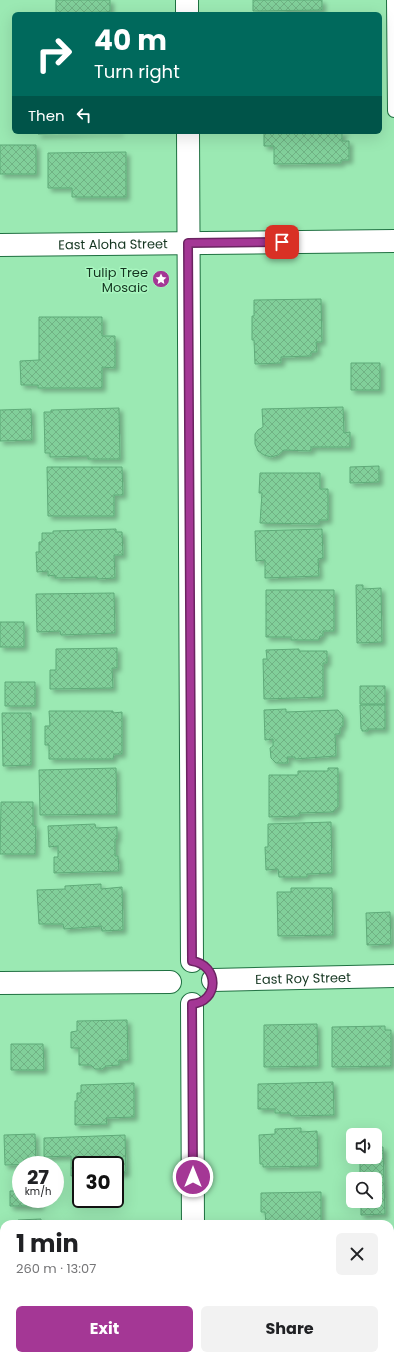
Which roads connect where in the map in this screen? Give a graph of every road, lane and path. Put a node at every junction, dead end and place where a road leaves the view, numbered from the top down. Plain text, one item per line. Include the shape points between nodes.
1 (187, 0) edge
2 (393, 0) edge
3 (187, 12) edge
4 (394, 111) edge
5 (188, 134) edge
6 (394, 241) edge
7 (188, 243) junction
8 (0, 245) edge
9 (192, 961) junction
10 (394, 976) edge
11 (212, 980) junction
12 (170, 982) junction
13 (0, 983) edge
14 (192, 1004) junction
15 (193, 1220) edge

1 - 3 street
2 - 4 lane
5 - 7 street
6 - 7 street, East Aloha Street
7 - 8 street, East Aloha Street
7 - 9 street
9 - 11 street via 204,965 209,970
9 - 12 street via 182,962 176,967
10 - 11 street, East Roy Street
11 - 14 street via 211,991 207,997
12 - 13 street
12 - 14 street via 176,998
14 - 15 street

